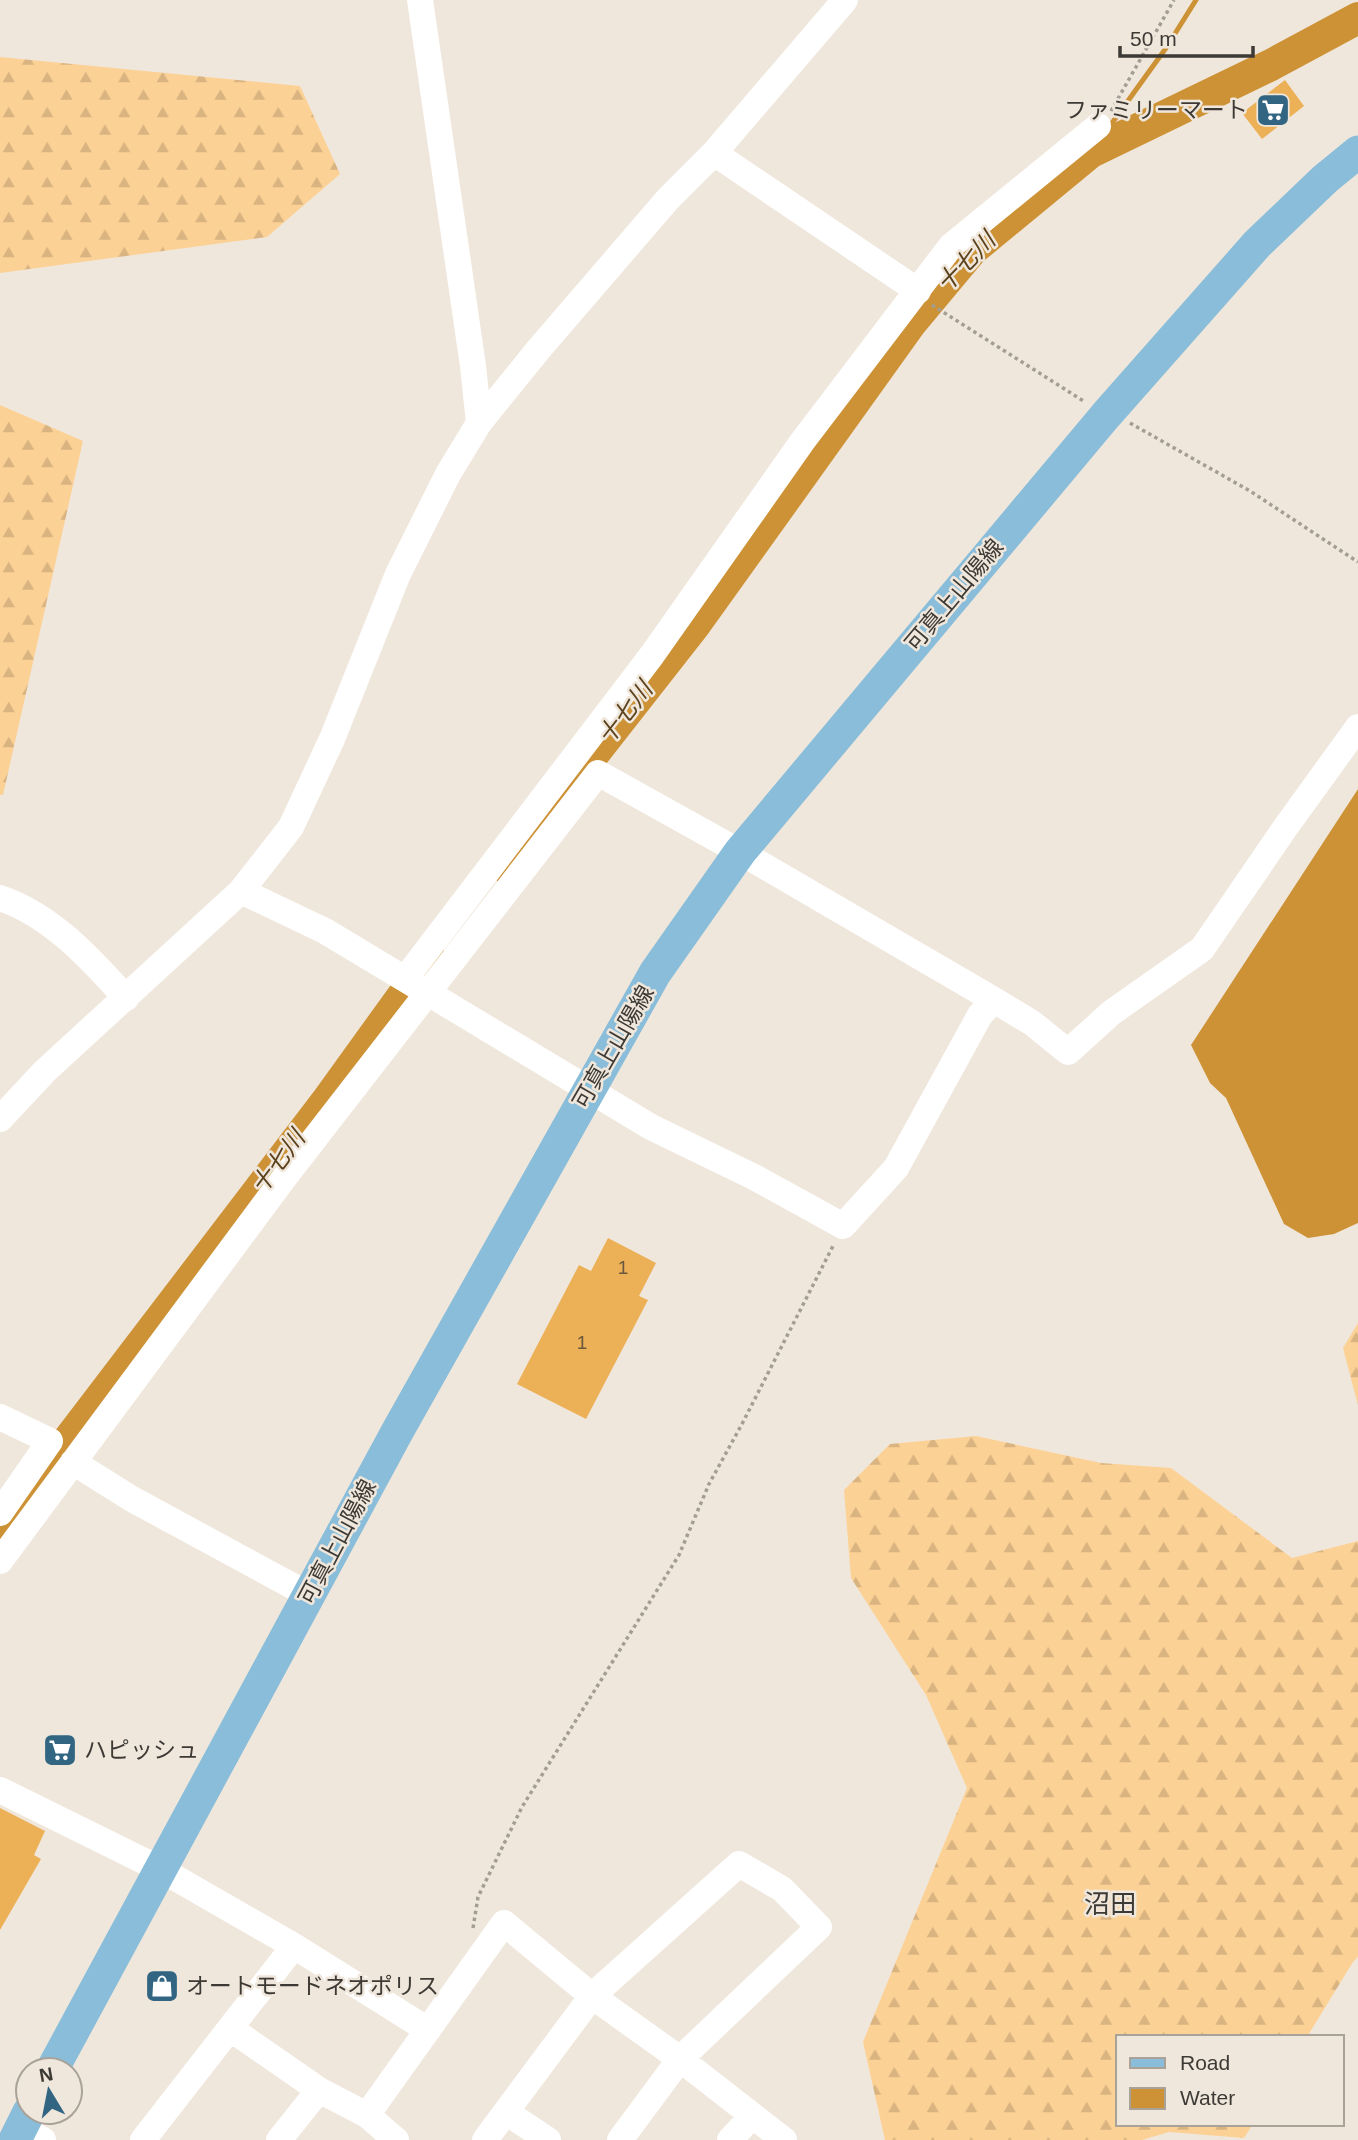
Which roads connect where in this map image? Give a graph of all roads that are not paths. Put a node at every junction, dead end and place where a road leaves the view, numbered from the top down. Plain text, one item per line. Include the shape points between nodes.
1 (420, 0) edge
2 (845, 0) edge
3 (1098, 126) road end
4 (1358, 152) edge
5 (714, 153) junction
6 (925, 298) junction
7 (479, 423) junction
8 (1358, 727) edge
9 (740, 852) junction
10 (241, 891) junction
11 (0, 898) edge
12 (406, 978) junction
13 (427, 993) junction
14 (126, 998) junction
15 (994, 1000) junction
16 (588, 1090) junction
17 (0, 1119) edge
18 (0, 1417) edge
19 (73, 1462) junction
20 (0, 1513) edge
21 (0, 1561) edge
22 (309, 1595) junction
23 (0, 1790) edge
24 (160, 1869) junction
25 (294, 1946) junction
26 (592, 1996) junction
27 (231, 2029) junction
28 (428, 2030) junction
29 (60, 2056) edge
30 (680, 2059) junction
31 (319, 2090) junction
32 (506, 2112) junction
33 (367, 2115) junction
34 (752, 2116) junction
35 (143, 2140) edge
36 (279, 2140) edge
37 (396, 2140) edge
38 (485, 2140) edge
39 (548, 2140) edge
40 (620, 2140) edge
41 (730, 2140) edge
42 (784, 2140) edge

1 - 7 street
2 - 5 street
3 - 6 street via 951,246
4 - 9 main road, 可真上山陽線 via 1257,244 1106,415
5 - 6 street
5 - 7 street via 668,199
6 - 12 street via 802,442 652,655
7 - 10 street via 447,474 397,574 332,739 291,827
8 - 15 street via 1202,949 1111,1013 1068,1052
9 - 13 street via 598,773
9 - 15 street
9 - 16 main road, 可真上山陽線 via 655,973
10 - 12 street via 325,931
10 - 14 street
11 - 14 street via 18,904 65,936
12 - 13 street
13 - 16 street
13 - 19 street
14 - 17 street
15 - 16 street via 980,1015 896,1168 843,1226
16 - 22 main road, 可真上山陽線
18 - 20 street via 50,1441
19 - 21 street
19 - 22 street
22 - 24 main road, 可真上山陽線
23 - 24 street
24 - 25 street
24 - 29 main road, 可真上山陽線
25 - 27 street
25 - 28 street
26 - 28 street via 504,1923
26 - 30 street
26 - 30 street via 739,1864 782,1889 819,1927
26 - 32 street
27 - 31 street
27 - 35 street
28 - 33 street
30 - 34 street
30 - 40 street
31 - 33 street
31 - 36 street
32 - 38 street
32 - 39 street
33 - 37 street
34 - 41 street
34 - 42 street

